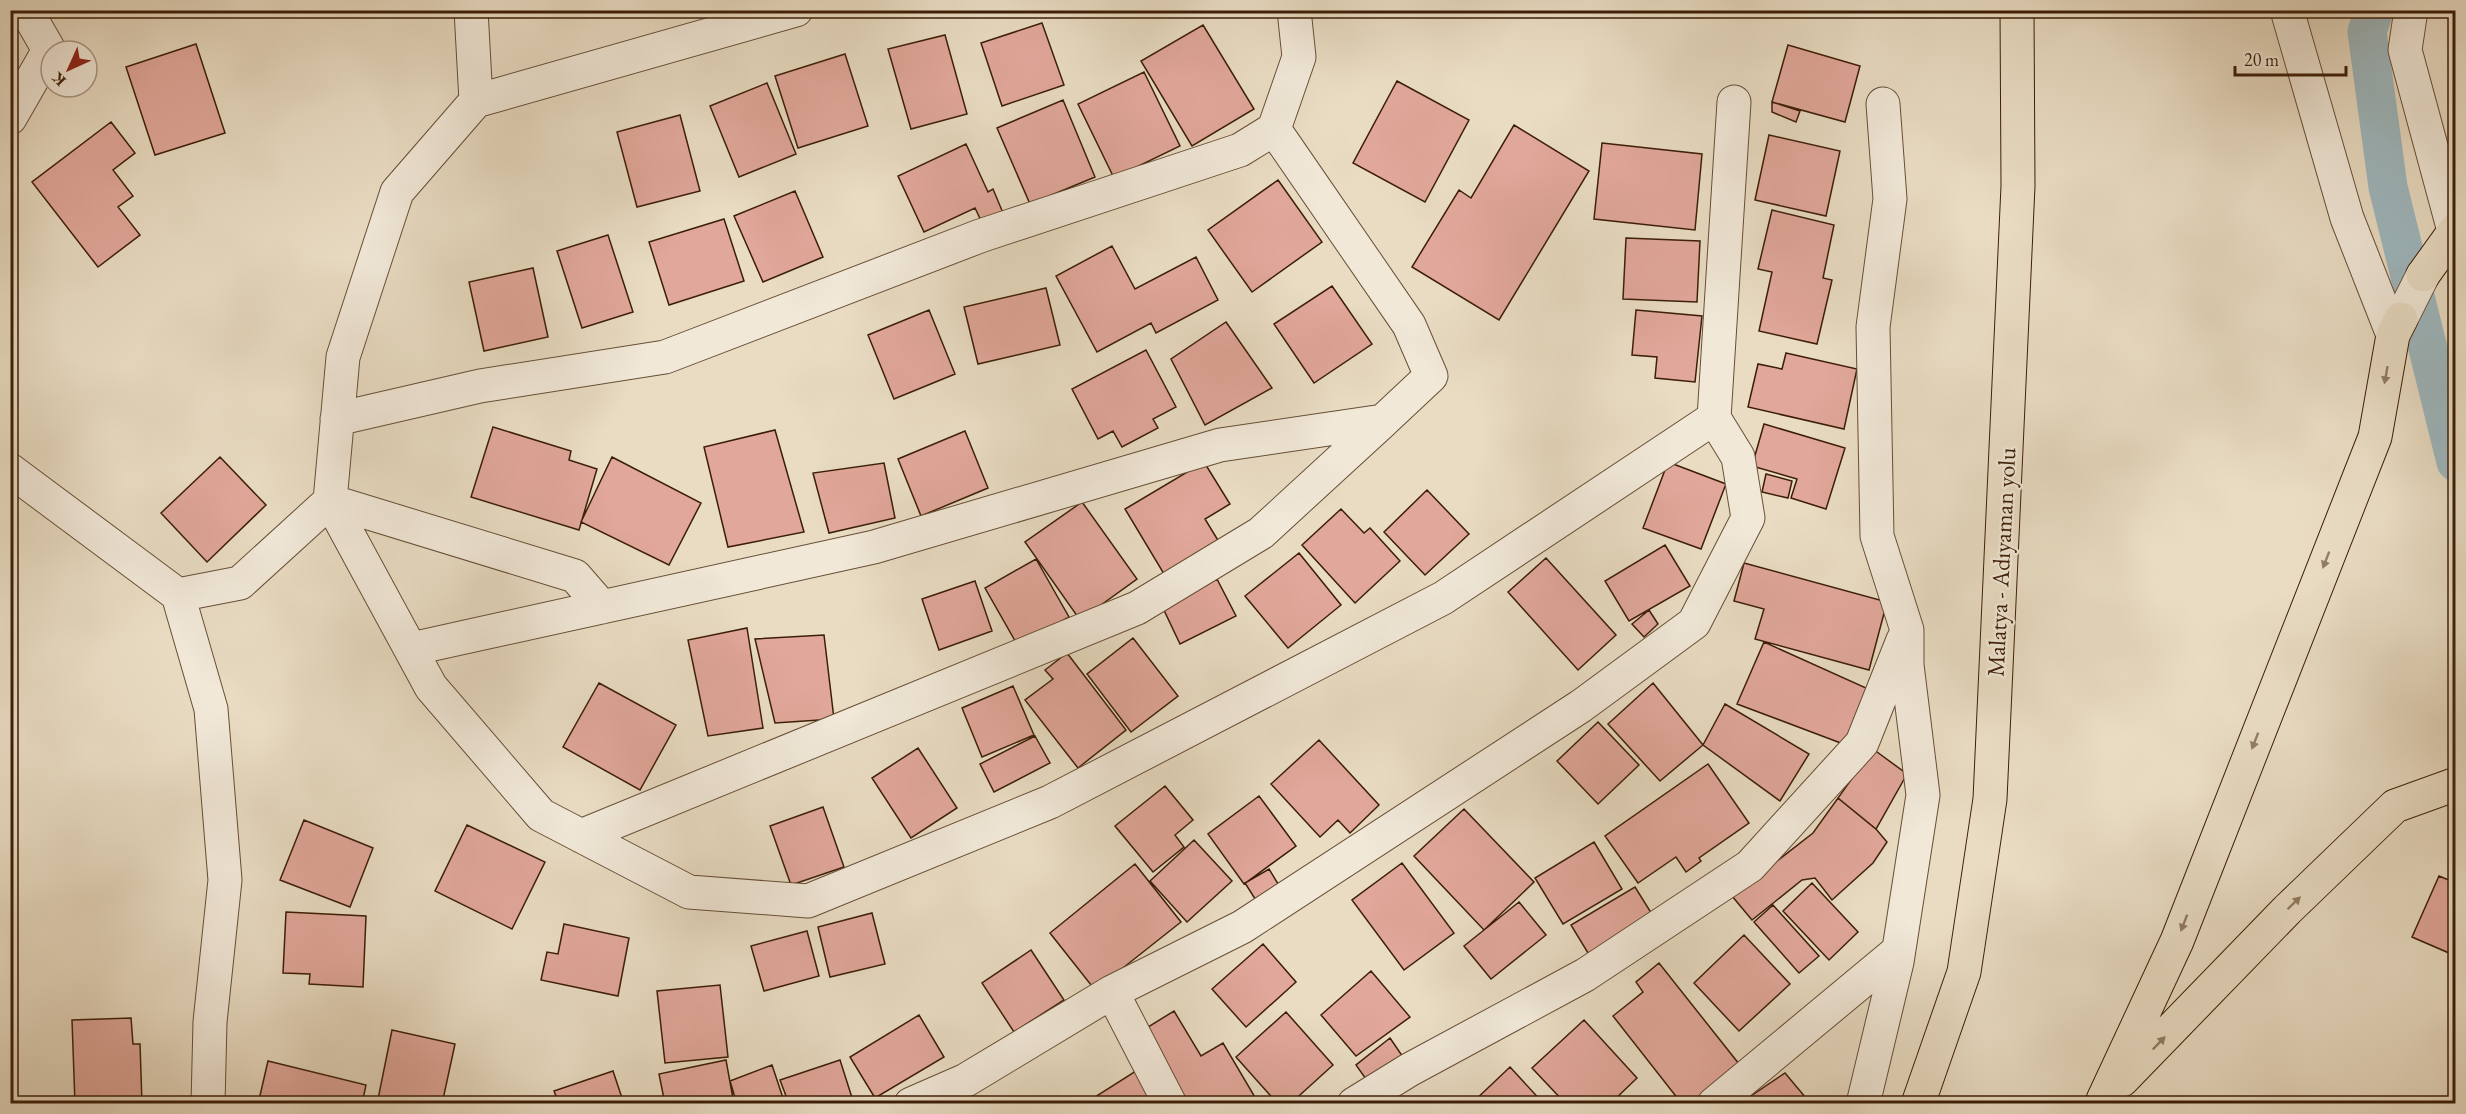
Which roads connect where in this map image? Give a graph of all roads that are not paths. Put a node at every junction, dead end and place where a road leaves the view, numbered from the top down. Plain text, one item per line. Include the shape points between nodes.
1 (26, 10) edge
2 (471, 10) edge
3 (796, 10) edge
4 (1294, 10) edge
5 (2017, 10) edge
6 (2287, 10) edge
7 (2411, 10) edge
8 (476, 101) junction
9 (1734, 102) dead end
10 (1883, 104) dead end
11 (10, 118) edge
12 (1274, 129) junction
13 (2455, 230) edge
14 (2423, 274) joint
15 (2397, 327) junction
16 (1714, 418) junction
17 (338, 419) junction
18 (1383, 421) junction
19 (10, 470) edge
20 (330, 501) junction
21 (178, 595) junction
22 (602, 607) junction
23 (1907, 630) junction
24 (411, 649) junction
25 (2456, 784) edge
26 (581, 836) junction
27 (1898, 952) junction
28 (1112, 992) junction
29 (2102, 1102) edge
30 (208, 1104) edge
31 (911, 1104) edge
32 (1170, 1104) edge
33 (1354, 1104) edge
34 (1714, 1104) edge
35 (1863, 1104) edge
36 (1918, 1104) edge

1 - 11 street via 49,50
2 - 8 street
3 - 8 street
4 - 12 street via 1299,57
5 - 36 main road, Malatya - Adıyaman yolu via 2018,186 1990,799 1964,972
6 - 15 street via 2347,218
7 - 13 street via 2405,50
8 - 17 street via 397,192 343,357
9 - 16 street
10 - 23 street via 1890,199 1873,327 1876,536
12 - 17 street via 1240,150 980,236 665,357 480,386
12 - 18 street via 1409,325 1431,376
13 - 14 main road
14 - 15 street
15 -> 29 main road via 2374,437 2177,941
16 - 26 street via 1443,598 1050,802 808,901 688,892
16 - 28 street via 1738,457 1748,518 1694,623 1581,706 1242,927
17 - 20 street
18 - 22 street via 1220,445 874,547
18 - 26 street via 1261,533 1137,608
19 - 21 street
20 - 21 street via 240,583
20 - 22 street via 575,576
20 - 24 street
21 - 30 street via 211,708 225,880 210,1022
22 - 24 street
23 - 27 street via 1907,664 1923,795
23 - 33 street via 1862,743 1750,866 1585,975
24 - 26 street via 431,687 541,815
29 -> 25 main road via 2287,910 2395,806
27 - 34 street
27 - 35 street
28 - 31 street via 966,1080
28 - 32 street

